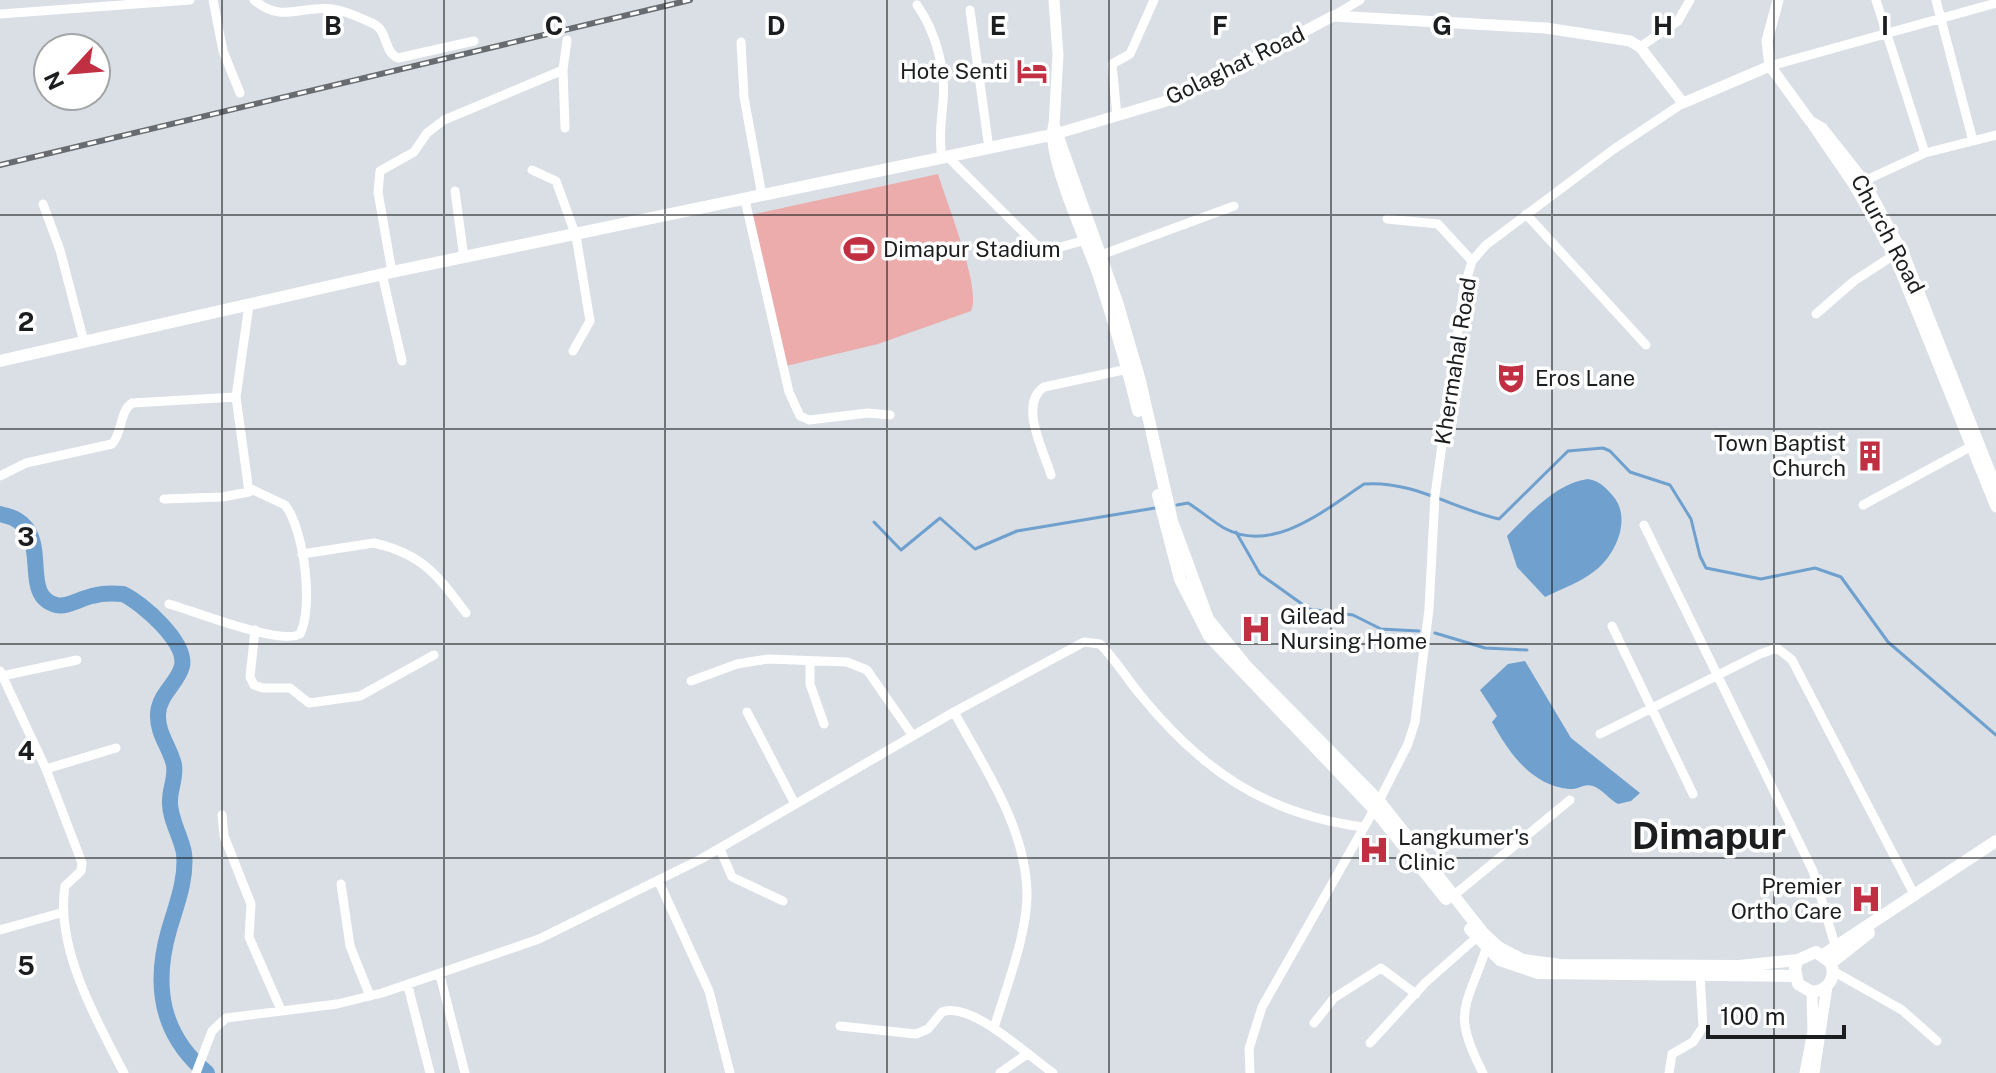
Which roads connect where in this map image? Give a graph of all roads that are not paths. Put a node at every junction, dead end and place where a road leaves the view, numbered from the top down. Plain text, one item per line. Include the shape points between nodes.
1 (190, 0) edge
2 (213, 0) edge
3 (254, 0) edge
4 (1154, 0) edge
5 (1360, 0) edge
6 (1690, 0) edge
7 (1778, 0) edge
8 (1876, 0) edge
9 (1936, 0) edge
10 (1055, 2) edge
11 (1996, 3) edge
12 (48, 4) edge
13 (337, 5) edge
14 (917, 5) dead end
15 (970, 10) dead end
16 (0, 14) edge
17 (1333, 16) junction
18 (1942, 18) junction
19 (1887, 35) junction
20 (567, 40) dead end
21 (474, 41) dead end
22 (741, 42) dead end
23 (1640, 47) junction
24 (1770, 66) junction
25 (563, 70) junction
26 (240, 93) dead end
27 (1683, 103) junction
28 (1117, 116) junction
29 (1810, 121) junction
30 (565, 128) dead end
31 (1055, 132) junction
32 (1996, 135) edge
33 (1973, 141) junction
34 (989, 149) junction
35 (1925, 153) junction
36 (946, 158) junction
37 (532, 170) dead end
38 (1864, 181) junction
39 (455, 191) dead end
40 (762, 196) junction
41 (745, 200) junction
42 (43, 204) dead end
43 (1234, 206) dead end
44 (1526, 214) junction
45 (1387, 219) dead end
46 (576, 236) junction
47 (1086, 240) junction
48 (1101, 255) junction
49 (1894, 255) junction
50 (464, 258) junction
51 (1472, 261) junction
52 (387, 273) junction
53 (249, 305) junction
54 (1816, 314) dead end
55 (84, 342) junction
56 (1646, 345) dead end
57 (573, 351) dead end
58 (0, 361) edge
59 (402, 361) dead end
60 (1128, 369) junction
61 (236, 397) junction
62 (890, 415) dead end
63 (1970, 447) junction
64 (1051, 475) dead end
65 (0, 476) edge
66 (1996, 487) edge
67 (249, 488) junction
68 (164, 499) dead end
69 (1863, 505) dead end
70 (1996, 507) edge
71 (1644, 525) dead end
72 (302, 554) junction
73 (169, 604) dead end
74 (466, 613) dead end
75 (1612, 626) dead end
76 (255, 630) junction
77 (434, 655) dead end
78 (77, 660) dead end
79 (810, 661) junction
80 (1, 674) edge
81 (1718, 675) junction
82 (691, 681) dead end
83 (4, 694) edge
84 (1653, 707) junction
85 (747, 712) dead end
86 (954, 712) junction
87 (824, 724) dead end
88 (1600, 734) dead end
89 (913, 736) junction
90 (116, 748) dead end
91 (46, 769) junction
92 (1693, 794) dead end
93 (1570, 800) dead end
94 (795, 804) junction
95 (1377, 805) junction
96 (222, 815) dead end
97 (1363, 827) junction
98 (1996, 841) edge
99 (720, 849) junction
100 (1996, 851) edge
101 (659, 882) junction
102 (341, 884) dead end
103 (1453, 896) junction
104 (1915, 896) junction
105 (783, 901) dead end
106 (64, 912) junction
107 (0, 930) edge
108 (1476, 938) junction
109 (1835, 945) junction
110 (1486, 949) junction
111 (1798, 960) junction
112 (1829, 963) junction
113 (1700, 974) junction
114 (440, 975) junction
115 (1795, 976) junction
116 (408, 986) junction
117 (1827, 986) junction
118 (1812, 992) junction
119 (1416, 994) junction
120 (370, 996) junction
121 (281, 1010) junction
122 (1314, 1023) dead end
123 (840, 1026) dead end
124 (994, 1028) junction
125 (1937, 1041) dead end
126 (1370, 1043) dead end
127 (1027, 1054) junction
128 (199, 1069) edge
129 (124, 1073) edge
130 (430, 1073) edge
131 (465, 1073) edge
132 (730, 1073) edge
133 (1000, 1073) edge
134 (1053, 1073) edge
135 (1250, 1073) edge
136 (1483, 1073) edge
137 (1669, 1073) edge
138 (1805, 1073) edge
139 (1814, 1073) edge

1 - 12 street
2 - 26 street via 225,57
3 - 13 street via 276,13
4 - 28 street via 1133,50 1112,64
5 - 17 street, Golaghat Road
6 - 23 street via 1678,21
7 - 24 main road via 1767,41
8 - 19 street
9 - 18 street
10 - 31 main road
11 - 18 street
12 - 16 street
13 - 21 street via 379,28 390,54 398,58
14 - 36 street via 936,43 943,95 938,124
15 - 34 street
17 - 23 main road via 1546,28
17 - 28 main road, Golaghat Road via 1183,96
18 - 19 street
18 - 33 street
19 - 24 street
19 - 35 street
20 - 25 street
22 - 40 street via 744,97
23 - 27 main road
24 - 27 main road, Khermahal Road
24 - 29 main road, Church Road
25 - 30 street
25 - 52 street via 444,120 414,152 380,171
27 - 44 street, Khermahal Road
28 - 31 main road, Golaghat Road
29 - 38 main road, Church Road via 1822,128
29 - 49 main road
31 - 34 highway
31 - 47 highway
31 - 48 highway
32 - 33 street
33 - 35 street
34 - 36 highway
35 - 38 street
36 - 40 highway
36 - 47 street via 1038,247 1053,249
37 - 46 street via 556,181
38 - 66 main road, Church Road via 1905,257
39 - 50 street
40 - 41 highway
41 - 46 highway
41 - 62 street via 789,392 800,416 809,420
42 - 55 street
43 - 48 street
44 - 51 street, Khermahal Road
44 - 56 street
45 - 51 street via 1438,224
46 - 50 highway
46 - 57 street via 591,311 586,332
47 - 60 highway
48 - 95 highway via 1140,381 1176,536 1208,619
49 - 54 street
49 - 63 main road
50 - 52 highway
51 - 95 street, Khermahal Road via 1435,495 1429,609 1415,722
52 - 53 highway
52 - 59 street
53 - 55 highway
53 - 61 street
55 - 58 highway
60 - 64 street via 1044,387 1034,394 1031,403
60 - 95 highway via 1163,522 1199,621 1230,661
61 - 65 street via 132,403 112,444 26,463
61 - 67 street
63 - 69 street
63 - 70 main road
67 - 68 street via 247,494
67 - 72 street via 289,511
71 - 81 street
72 - 74 street via 374,543 386,546 429,566
72 - 76 street via 307,610 300,634 281,638
73 - 76 street
75 - 84 street
76 - 77 street via 250,677 254,685 290,688 309,703 360,696
78 - 80 street
79 - 82 street via 737,664
79 - 87 street via 810,684
79 - 89 street via 847,662 867,670
80 - 83 street
81 - 84 street
81 - 104 street via 1777,648 1792,660
81 - 109 street via 1813,871
83 - 91 street
84 - 88 street
84 - 92 street
85 - 94 street
86 - 89 street
86 - 97 street via 1078,644 1096,642 1196,756 1231,782 1310,819
86 - 124 street via 1000,797 1024,868 1024,921
89 - 94 street
90 - 91 street
91 - 106 street via 82,863 65,886
93 - 103 street
94 - 99 street
95 - 97 street, Khermahal Road
95 - 103 highway
95 - 108 highway
96 - 121 street via 225,841 251,904 249,937
97 - 135 street, Khermahal Road via 1262,1007 1249,1049
98 - 104 highway
99 - 101 street
99 - 105 street via 732,877
100 - 112 highway
101 - 114 street via 539,939
101 - 132 street via 709,991
102 - 120 street via 350,946
103 - 111 highway via 1498,947 1523,960 1739,966
104 - 109 highway
106 - 107 street
106 - 129 street via 89,1007
108 - 110 highway
108 - 119 street
109 - 112 highway
110 - 113 highway via 1514,967 1538,973
110 - 136 street via 1471,982 1463,1023
111 - 112 highway via 1809,953
111 - 115 highway
112 - 117 highway
112 - 125 street via 1902,1010
113 - 115 highway
113 - 137 street via 1703,1027 1693,1042 1672,1054
114 - 116 street
114 - 131 street
115 - 118 highway
116 - 120 street
116 - 130 street
117 - 118 highway
117 - 139 main road
118 - 138 main road via 1813,1031
119 - 122 street via 1381,968 1334,998
119 - 126 street
120 - 121 street
121 - 128 street via 217,1024
123 - 124 street via 916,1034 951,1009
124 - 127 street
127 - 133 street
127 - 134 street

